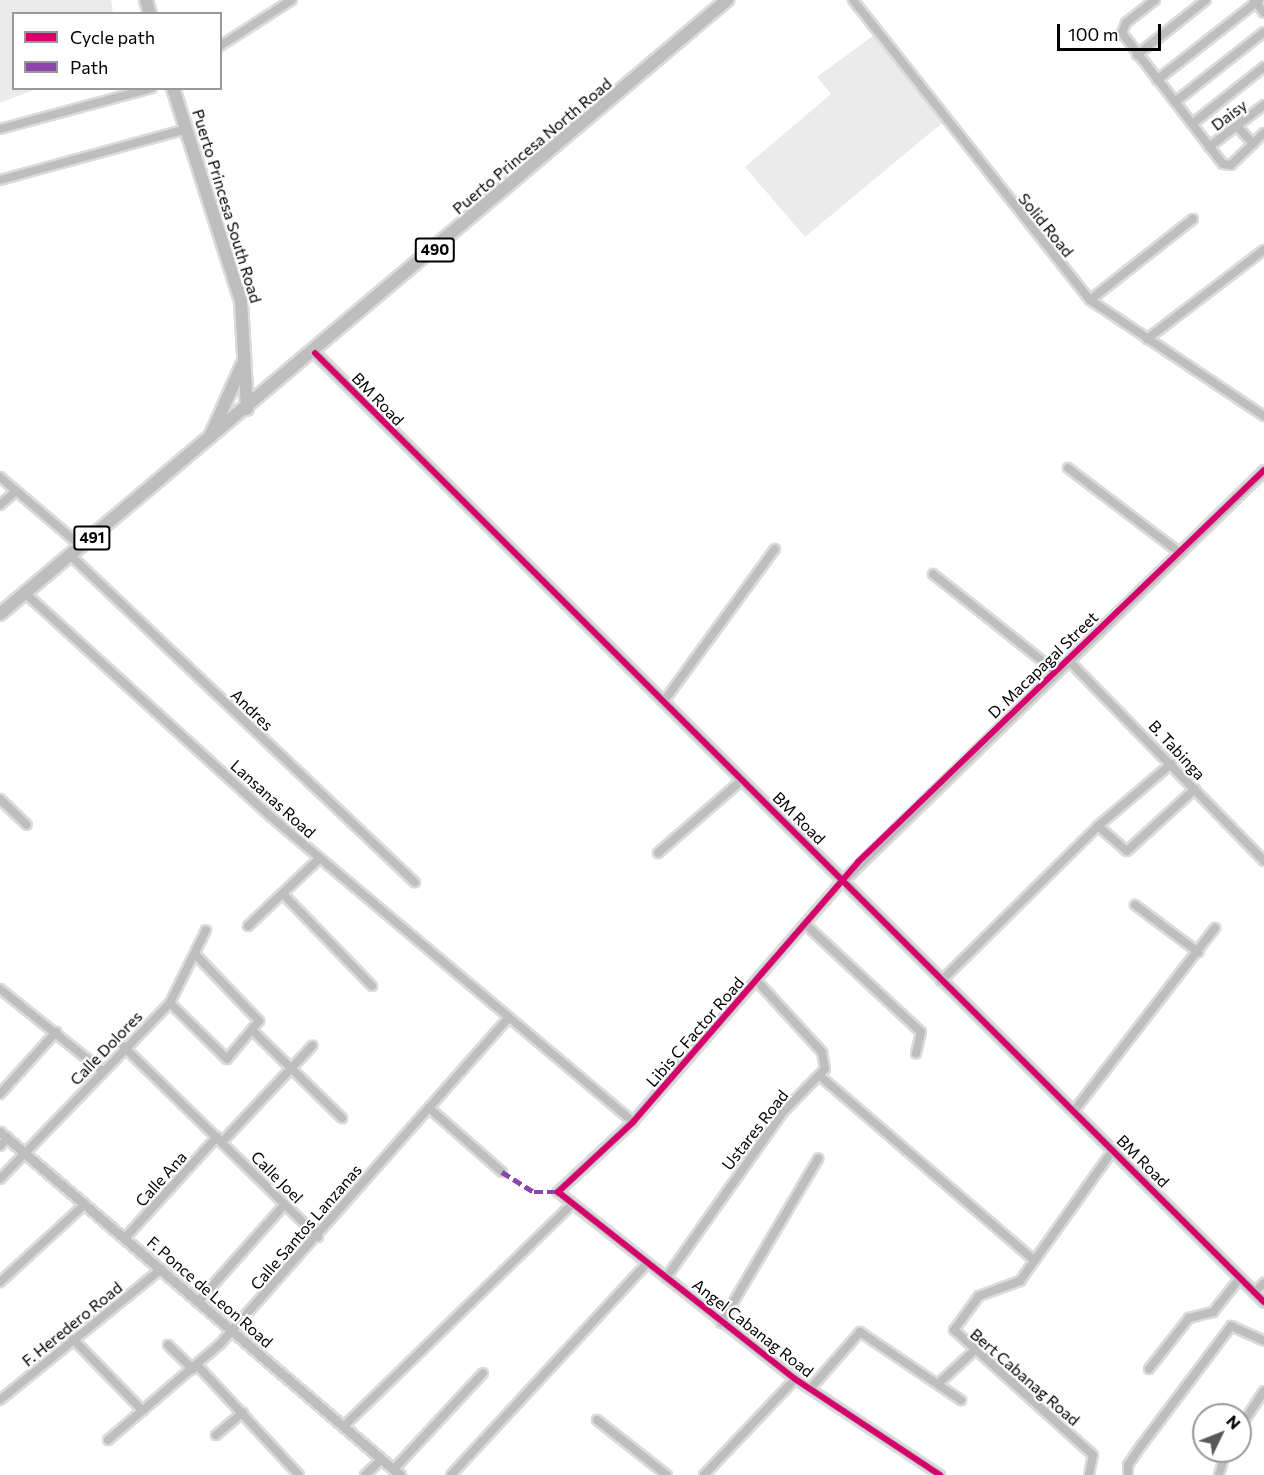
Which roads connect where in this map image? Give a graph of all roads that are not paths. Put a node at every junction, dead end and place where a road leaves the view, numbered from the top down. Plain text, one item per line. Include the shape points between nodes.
1 (292, 0) edge
2 (727, 0) edge
3 (853, 0) edge
4 (1155, 0) edge
5 (1206, 0) edge
6 (1256, 1) edge
7 (1264, 13) edge
8 (1264, 32) edge
9 (222, 45) edge
10 (1137, 55) junction
11 (1264, 68) edge
12 (1157, 80) junction
13 (145, 90) edge
14 (174, 90) edge
15 (1174, 102) junction
16 (1264, 105) edge
17 (1192, 124) junction
18 (1237, 126) junction
19 (0, 129) edge
20 (186, 129) junction
21 (1264, 133) edge
22 (1253, 144) junction
23 (1209, 147) junction
24 (0, 180) edge
25 (1193, 219) dead end
26 (1264, 250) edge
27 (1090, 300) junction
28 (1147, 339) junction
29 (315, 353) junction
30 (245, 357) junction
31 (247, 409) junction
32 (1264, 416) edge
33 (208, 441) junction
34 (1068, 468) dead end
35 (1264, 470) edge
36 (0, 477) edge
37 (16, 490) junction
38 (0, 505) edge
39 (82, 546) junction
40 (775, 549) dead end
41 (1180, 553) junction
42 (71, 556) junction
43 (933, 574) dead end
44 (25, 593) junction
45 (0, 614) edge
46 (1068, 660) junction
47 (1056, 672) junction
48 (664, 700) junction
49 (1171, 764) junction
50 (742, 780) junction
51 (1195, 789) junction
52 (0, 799) edge
53 (27, 825) dead end
54 (1098, 826) junction
55 (658, 853) dead end
56 (320, 858) junction
57 (1264, 861) edge
58 (843, 880) junction
59 (415, 882) dead end
60 (283, 894) junction
61 (1135, 905) dead end
62 (805, 924) junction
63 (248, 926) dead end
64 (1215, 928) dead end
65 (206, 930) dead end
66 (1198, 952) junction
67 (196, 954) junction
68 (757, 981) junction
69 (940, 981) junction
70 (372, 986) dead end
71 (0, 989) edge
72 (170, 1003) junction
73 (509, 1017) junction
74 (252, 1030) junction
75 (56, 1032) junction
76 (123, 1046) junction
77 (312, 1046) dead end
78 (916, 1053) dead end
79 (292, 1069) junction
80 (101, 1070) junction
81 (820, 1076) junction
82 (0, 1094) edge
83 (429, 1108) junction
84 (1074, 1111) junction
85 (342, 1118) dead end
86 (633, 1122) junction
87 (4, 1135) edge
88 (219, 1140) junction
89 (0, 1146) edge
90 (1113, 1150) junction
91 (25, 1153) junction
92 (818, 1160) dead end
93 (502, 1172) dead end
94 (0, 1179) edge
95 (558, 1192) joint
96 (85, 1204) junction
97 (285, 1204) junction
98 (571, 1205) junction
99 (318, 1237) junction
100 (125, 1238) junction
101 (1033, 1259) junction
102 (647, 1263) junction
103 (161, 1269) junction
104 (666, 1278) junction
105 (1240, 1278) junction
106 (0, 1282) edge
107 (1264, 1283) edge
108 (1255, 1292) junction
109 (198, 1302) junction
110 (1264, 1302) edge
111 (721, 1323) junction
112 (232, 1331) junction
113 (73, 1340) junction
114 (1264, 1341) edge
115 (168, 1346) dead end
116 (975, 1350) junction
117 (195, 1367) junction
118 (1149, 1369) dead end
119 (483, 1373) dead end
120 (795, 1378) junction
121 (939, 1384) junction
122 (810, 1389) junction
123 (1264, 1390) edge
124 (0, 1400) edge
125 (961, 1400) dead end
126 (1252, 1408) edge
127 (143, 1411) junction
128 (243, 1412) junction
129 (597, 1420) dead end
130 (344, 1426) junction
131 (216, 1436) dead end
132 (108, 1440) dead end
133 (381, 1460) junction
134 (396, 1472) edge
135 (1091, 1472) edge
136 (299, 1475) edge
137 (365, 1475) edge
138 (451, 1475) edge
139 (667, 1475) edge
140 (705, 1475) edge
141 (940, 1475) edge
142 (1128, 1475) edge

1 - 9 street
2 - 29 main road, Puerto Princesa North Road / 490
3 - 27 street, Solid Road
4 - 10 street via 1122,29
5 - 10 street
6 - 7 street
6 - 12 street
8 - 15 street
10 - 12 street
11 - 17 street
12 - 15 street
13 - 19 street
14 - 20 main road, Puerto Princesa South Road
15 - 17 street
16 - 18 street, Daisy
17 - 23 street
18 - 22 street
18 - 23 street, Daisy
20 - 24 street
20 - 30 main road, Puerto Princesa South Road via 241,301
21 - 22 street
22 - 23 street via 1227,166
25 - 27 street
26 - 28 street
27 - 28 street, Solid Road
28 - 32 street, Solid Road
29 - 31 main road, Puerto Princesa North Road / 490
29 - 48 street, BM Road
30 - 31 main road, Puerto Princesa South Road
30 - 33 main road
31 - 33 main road, 491
33 - 39 main road, 491
34 - 41 street
35 - 41 street, D. Macapagal Street
36 - 37 street
37 - 38 street
37 - 39 street
39 - 42 main road, 491
40 - 48 street
41 - 46 street, D. Macapagal Street
42 - 44 main road, 491
42 - 59 street, Andres
43 - 47 street
44 - 45 main road, 491
44 - 56 street, Lansanas Road
46 - 47 street, D. Macapagal Street
46 - 49 street, B. Tabinga
47 - 58 street, D. Macapagal Street
48 - 50 street, BM Road
49 - 51 street, B. Tabinga
49 - 54 street
50 - 55 street
50 - 58 street, BM Road
51 - 54 street via 1127,850
51 - 57 street, B. Tabinga
52 - 53 street
54 - 69 street
56 - 60 street
56 - 73 street, Lansanas Road
58 - 62 street, Libis C Factor Road
58 - 69 street, BM Road
60 - 63 street
60 - 70 street
61 - 66 street
62 - 68 street, Libis C Factor Road
62 - 78 street via 921,1032
64 - 66 street
65 - 67 street, Calle Dolores
66 - 84 street
67 - 72 street, Calle Dolores
67 - 74 street via 260,1016
68 - 81 street via 826,1057
68 - 86 street, Libis C Factor Road
69 - 84 street, BM Road
71 - 75 street
72 - 74 street via 225,1058
72 - 76 street, Calle Dolores
73 - 83 street, Calle Santos Lanzanas
73 - 86 street, Lansanas Road
74 - 79 street
75 - 80 street
75 - 82 street
76 - 80 street, Calle Dolores
76 - 88 street, Calle Joel
77 - 79 street, Calle Ana
79 - 85 street
79 - 88 street, Calle Ana
80 - 91 street, Calle Dolores
81 - 101 street
81 - 104 street, Ustares Road via 783,1112
83 - 93 street
83 - 99 street, Calle Santos Lanzanas
84 - 90 street, BM Road
86 - 95 street, Libis C Factor Road
87 - 89 street
87 - 91 street, F. Ponce de Leon Road
88 - 97 street, Calle Joel
88 - 100 street, Calle Ana
90 - 101 street, Bert Cabanag Road
90 - 105 street, BM Road
91 - 94 street, Calle Dolores
91 - 96 street, F. Ponce de Leon Road
92 - 111 street
95 - 98 street, Angel Cabanag Road
96 - 100 street, F. Ponce de Leon Road
96 - 106 street
97 - 99 street, Calle Joel
97 - 109 street
98 - 102 street, Angel Cabanag Road
98 - 130 street
99 - 112 street, Calle Santos Lanzanas
100 - 103 street, F. Ponce de Leon Road
101 - 116 street, Bert Cabanag Road via 1016,1285 979,1296 954,1328
102 - 104 street, Angel Cabanag Road
102 - 138 street
103 - 109 street, F. Ponce de Leon Road
103 - 113 street, F. Heredero Road
104 - 111 street, Angel Cabanag Road
105 - 108 street, BM Road
105 - 118 street via 1214,1312 1189,1318
107 - 108 street
108 - 110 street, BM Road
109 - 112 street, F. Ponce de Leon Road
111 - 120 street, Angel Cabanag Road
112 - 117 street, Calle Santos Lanzanas
112 - 130 street, F. Ponce de Leon Road
113 - 124 street, F. Heredero Road
113 - 127 street
114 - 142 street via 1231,1326 1146,1438 1128,1465
115 - 117 street
116 - 121 street
116 - 135 street, Bert Cabanag Road via 1089,1451 1095,1459
117 - 127 street, Calle Santos Lanzanas
117 - 128 street
119 - 134 street
120 - 122 street, Angel Cabanag Road
120 - 140 street
121 - 122 street via 860,1332
121 - 125 street
122 - 141 street, Angel Cabanag Road
123 - 126 street
127 - 132 street, Calle Santos Lanzanas
128 - 131 street
128 - 136 street
129 - 139 street
130 - 133 street, F. Ponce de Leon Road
133 - 134 street, F. Ponce de Leon Road
133 - 137 street

